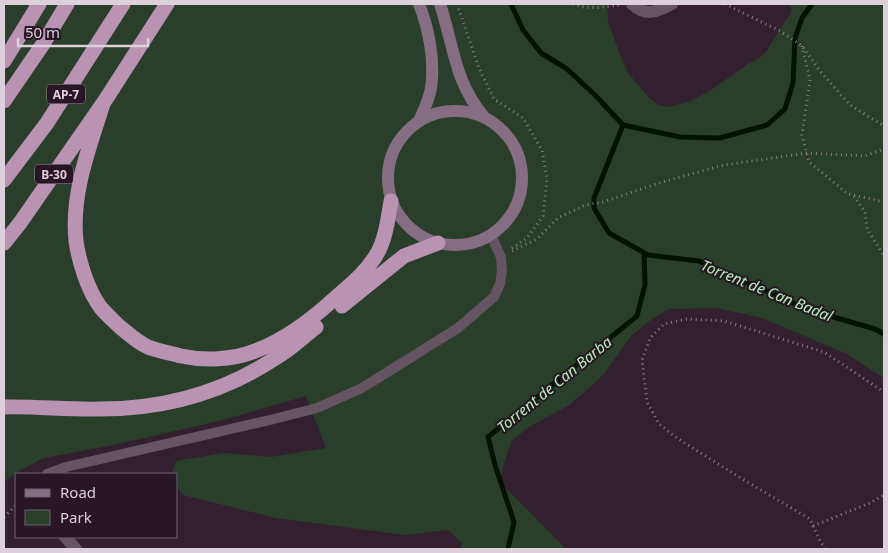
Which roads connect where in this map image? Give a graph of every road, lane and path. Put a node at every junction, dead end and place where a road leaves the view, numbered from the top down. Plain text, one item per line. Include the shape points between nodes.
1 (38, 4) edge
2 (68, 4) edge
3 (123, 4) edge
4 (167, 4) edge
5 (419, 4) edge
6 (440, 4) edge
7 (457, 4) edge
8 (573, 4) edge
9 (632, 4) edge
10 (672, 4) edge
11 (725, 4) edge
12 (802, 46) junction
13 (4, 61) edge
14 (4, 101) edge
15 (102, 104) junction
16 (485, 118) junction
17 (419, 121) junction
18 (884, 126) edge
19 (884, 149) edge
20 (807, 153) junction
21 (4, 180) edge
22 (854, 195) junction
23 (391, 201) junction
24 (884, 202) edge
25 (490, 235) junction
26 (4, 243) edge
27 (438, 243) junction
28 (884, 256) edge
29 (500, 257) junction
30 (884, 392) edge
31 (4, 407) edge
32 (50, 473) edge
33 (884, 495) edge
34 (15, 507) edge
35 (4, 517) edge
36 (813, 526) junction
37 (66, 538) edge
38 (76, 549) edge
39 (825, 549) edge

1 - 13 highway
2 - 14 highway
3 - 21 highway, AP-7 via 47,124
4 - 15 highway, B-30
5 - 17 main road via 428,31 432,78 428,101
6 - 16 main road via 462,82
7 - 29 path via 479,68 494,99 523,118 542,150 547,179 543,216 527,238
8 - 9 path via 579,7
9 - 10 street via 640,11 650,13
11 - 12 path via 780,31
12 - 18 path via 850,105
12 - 20 path via 810,80 802,135
15 - 23 highway via 76,206 76,240 81,266 101,307 132,338 163,352 190,358 230,357 254,352 304,325 360,277 372,262 384,235
15 - 26 highway, B-30
16 - 17 main road via 464,111 448,111
16 - 25 main road via 504,132 513,144 522,172 518,202 507,221
17 - 23 main road via 397,143 391,157 388,172
19 - 20 path via 864,156
20 - 22 path via 809,162 848,194
20 - 29 path via 724,164 585,205 558,218 537,239
22 - 24 path
22 - 28 path via 865,212 867,229
23 - 27 main road via 410,228
25 - 27 main road via 465,245
25 - 29 lane
27 - 31 highway via 404,256 278,357 241,379 204,394 148,406 100,409
29 - 32 lane via 502,271 494,297 458,328 386,374 335,401 270,420
30 - 36 path via 824,352 724,321 687,319 664,324 650,338 642,360 647,402 659,424 810,519
33 - 36 path
34 - 35 path
36 - 39 path
37 - 38 street

